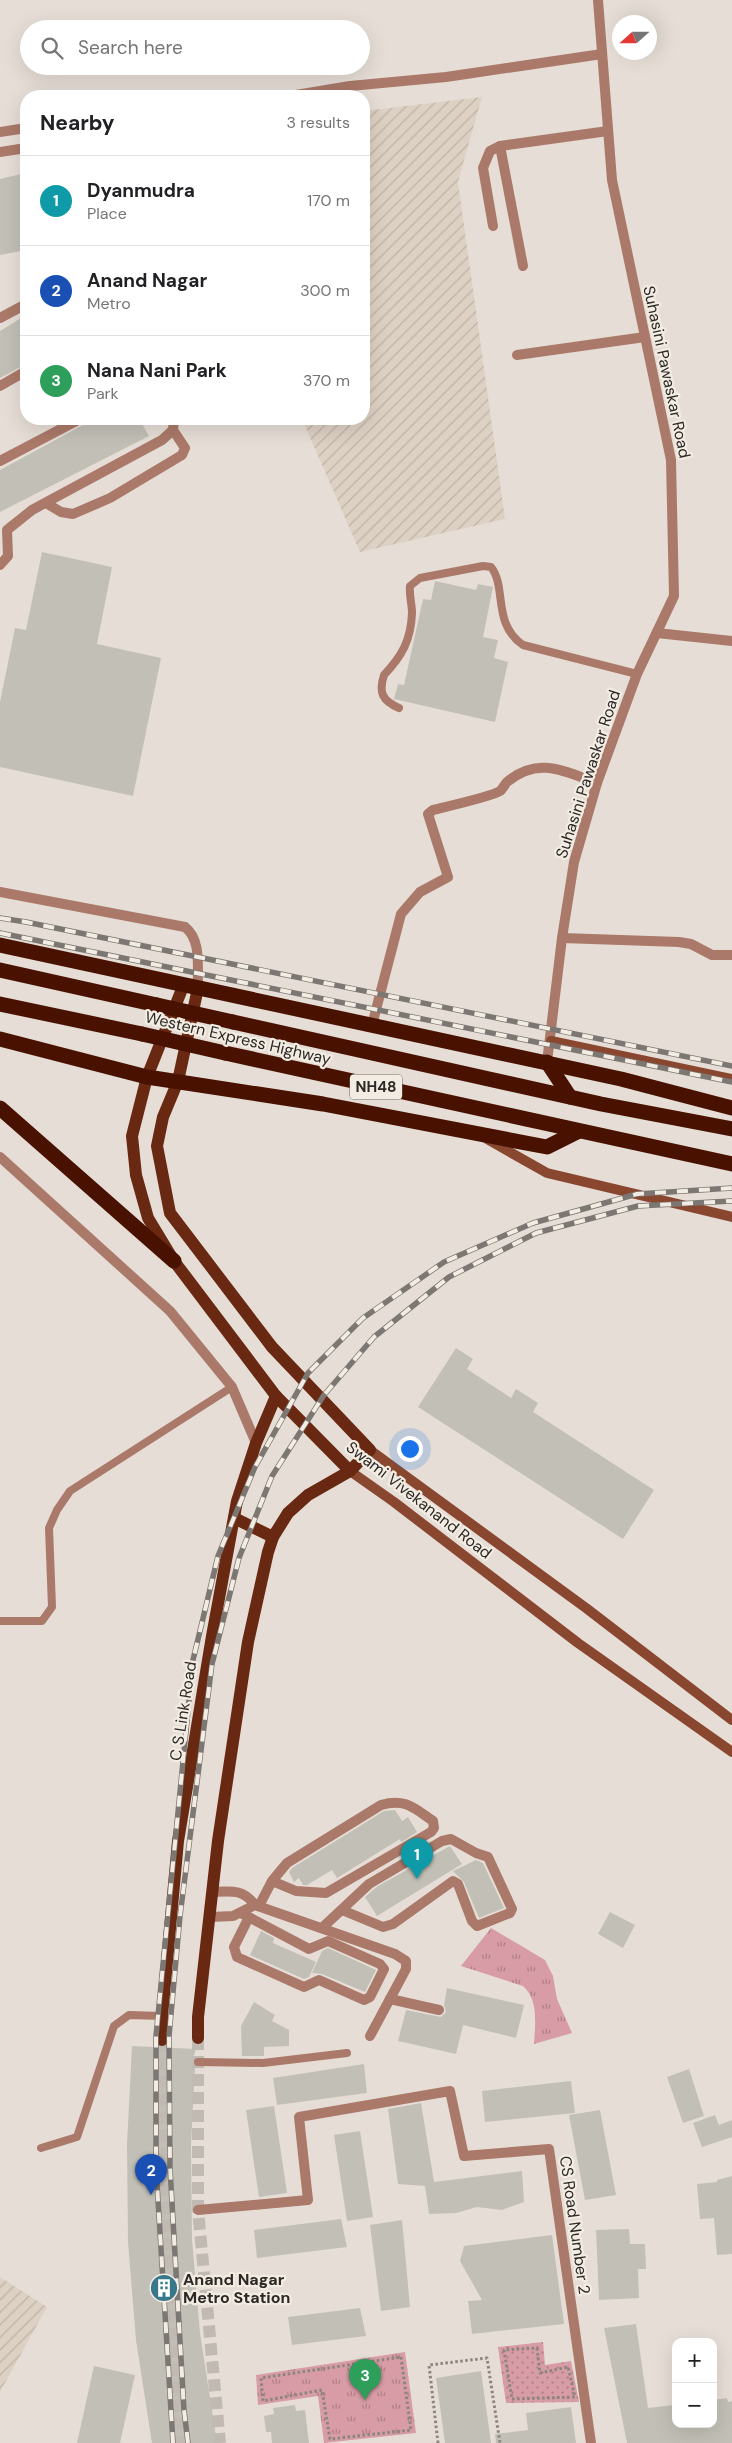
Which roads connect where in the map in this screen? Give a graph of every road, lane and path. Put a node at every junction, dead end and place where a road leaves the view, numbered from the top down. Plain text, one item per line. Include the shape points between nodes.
1 (598, 0) edge
2 (602, 54) junction
3 (326, 90) edge
4 (20, 129) edge
5 (608, 131) junction
6 (0, 132) edge
7 (500, 146) junction
8 (20, 149) edge
9 (0, 152) edge
10 (494, 226) dead end
11 (523, 266) dead end
12 (20, 307) edge
13 (0, 318) edge
14 (645, 337) junction
15 (517, 355) dead end
16 (20, 374) edge
17 (0, 386) edge
18 (69, 425) edge
19 (174, 425) edge
20 (174, 430) junction
21 (0, 461) edge
22 (46, 503) junction
23 (0, 565) edge
24 (656, 633) junction
25 (732, 641) edge
26 (637, 674) junction
27 (399, 708) dead end
28 (598, 783) junction
29 (0, 892) edge
30 (562, 938) junction
31 (0, 945) edge
32 (732, 956) edge
33 (0, 970) edge
34 (191, 986) junction
35 (0, 1004) edge
36 (372, 1024) junction
37 (0, 1039) edge
38 (551, 1041) junction
39 (547, 1062) junction
40 (147, 1077) junction
41 (732, 1079) edge
42 (178, 1082) junction
43 (570, 1097) junction
44 (0, 1108) edge
45 (732, 1108) edge
46 (732, 1129) edge
47 (579, 1131) junction
48 (477, 1134) junction
49 (0, 1157) edge
50 (732, 1164) edge
51 (732, 1216) edge
52 (174, 1262) junction
53 (232, 1387) junction
54 (276, 1396) junction
55 (256, 1443) junction
56 (370, 1450) junction
57 (350, 1471) junction
58 (234, 1518) junction
59 (274, 1537) junction
60 (0, 1621) edge
61 (730, 1716) edge
62 (732, 1752) edge
63 (272, 1881) junction
64 (214, 1892) junction
65 (257, 1905) junction
66 (342, 1910) junction
67 (245, 1915) junction
68 (210, 1917) junction
69 (322, 1928) junction
70 (390, 1999) junction
71 (439, 2010) dead end
72 (162, 2016) junction
73 (370, 2036) dead end
74 (198, 2038) tunnel mouth
75 (162, 2040) tunnel mouth
76 (347, 2053) dead end
77 (198, 2062) dead end
78 (41, 2148) dead end
79 (198, 2210) dead end
80 (512, 2399) joint
81 (263, 2401) joint
82 (438, 2443) edge
83 (500, 2443) edge
84 (590, 2443) edge

1 - 2 street, Suhasini Pawaskar Road
2 - 3 street
2 - 5 street, Suhasini Pawaskar Road
4 - 6 street
5 - 7 street
5 - 14 street, Suhasini Pawaskar Road via 612,180
7 - 10 street via 490,151 483,168
7 - 11 street
8 - 9 street
12 - 13 street
14 - 15 street
14 - 24 street, Suhasini Pawaskar Road via 671,460 674,596
16 - 17 street
18 - 21 street
19 - 20 street
20 - 22 street via 162,440
20 - 22 street via 185,448 182,456 110,498 73,514 61,512
22 - 23 street via 7,530 8,556
24 - 25 street
24 - 26 street, Suhasini Pawaskar Road
26 - 27 lane via 522,645 515,640 503,617 497,574 491,567 483,566 420,578 410,586 409,641 382,681 383,697
26 - 28 street, Suhasini Pawaskar Road
28 - 30 street, Suhasini Pawaskar Road via 574,862
28 - 36 street via 543,766 517,776 499,792 428,814 448,877 420,892 401,914
29 - 34 street via 185,927 196,943
30 - 32 street via 679,942 691,944 712,955
30 - 38 street, Suhasini Pawaskar Road
31 - 34 highway
33 - 43 highway, Western Express Highway / NH48, bridge
34 - 36 highway
34 - 40 main road, Swami Vivekanand Road
34 - 42 main road, Swami Vivekanand Road
35 - 47 highway, Western Express Highway / NH48, bridge
36 - 39 highway
37 - 40 highway
38 - 39 street, Suhasini Pawaskar Road
38 - 41 main road
39 - 43 highway
39 - 45 highway
40 - 42 highway
40 - 52 main road, Swami Vivekanand Road via 132,1136 136,1175 148,1218
42 - 48 highway via 323,1104
42 - 56 main road, Swami Vivekanand Road via 163,1117 157,1146 170,1213 272,1347
43 - 46 highway, Western Express Highway / NH48
44 - 52 highway
47 - 48 highway via 548,1147
47 - 50 highway, Western Express Highway / NH48
48 - 51 main road via 547,1173
49 - 53 street via 170,1310
52 - 54 main road, Swami Vivekanand Road
53 - 55 street
53 - 60 lane via 70,1491 49,1528 52,1607 49,1614 42,1621
54 - 55 main road, C S Link Road
54 - 57 main road, Swami Vivekanand Road
55 - 58 main road, C S Link Road
56 - 57 main road
56 - 61 main road, Swami Vivekanand Road
57 - 59 main road via 308,1495 288,1513
57 - 62 main road, Swami Vivekanand Road via 578,1643
58 - 59 main road
58 - 72 main road, C S Link Road via 178,1841
59 - 64 main road via 248,1642 218,1841
63 - 63 street via 287,1863 381,1805 394,1801 409,1804 433,1821 431,1832 326,1893 296,1891
63 - 65 street
64 - 65 street via 248,1895
64 - 68 main road
65 - 67 street
65 - 69 street
66 - 66 street via 370,1884 442,1841 451,1840 488,1856 512,1909 510,1913 477,1926 458,1884 453,1881 393,1924 383,1927
66 - 69 street
67 - 67 street via 310,1949 328,1941 380,1964 384,1969 370,1997 364,2000 320,1980 304,1987 237,1957 234,1947
67 - 68 street
68 - 74 main road
69 - 70 street via 396,1954 406,1961 406,1969
70 - 71 street
70 - 73 street
72 - 75 main road, C S Link Road
72 - 78 lane via 129,2015 114,2026 77,2137
76 - 77 lane via 263,2062
79 - 84 street, CS Road Number 2 via 308,2200 299,2117 450,2091 464,2156 549,2149
80 - 80 path via 504,2350 538,2348 540,2373 568,2367 574,2397
81 - 81 path via 262,2378 400,2357 411,2430 330,2439 322,2390
82 - 83 path via 429,2365 487,2358

